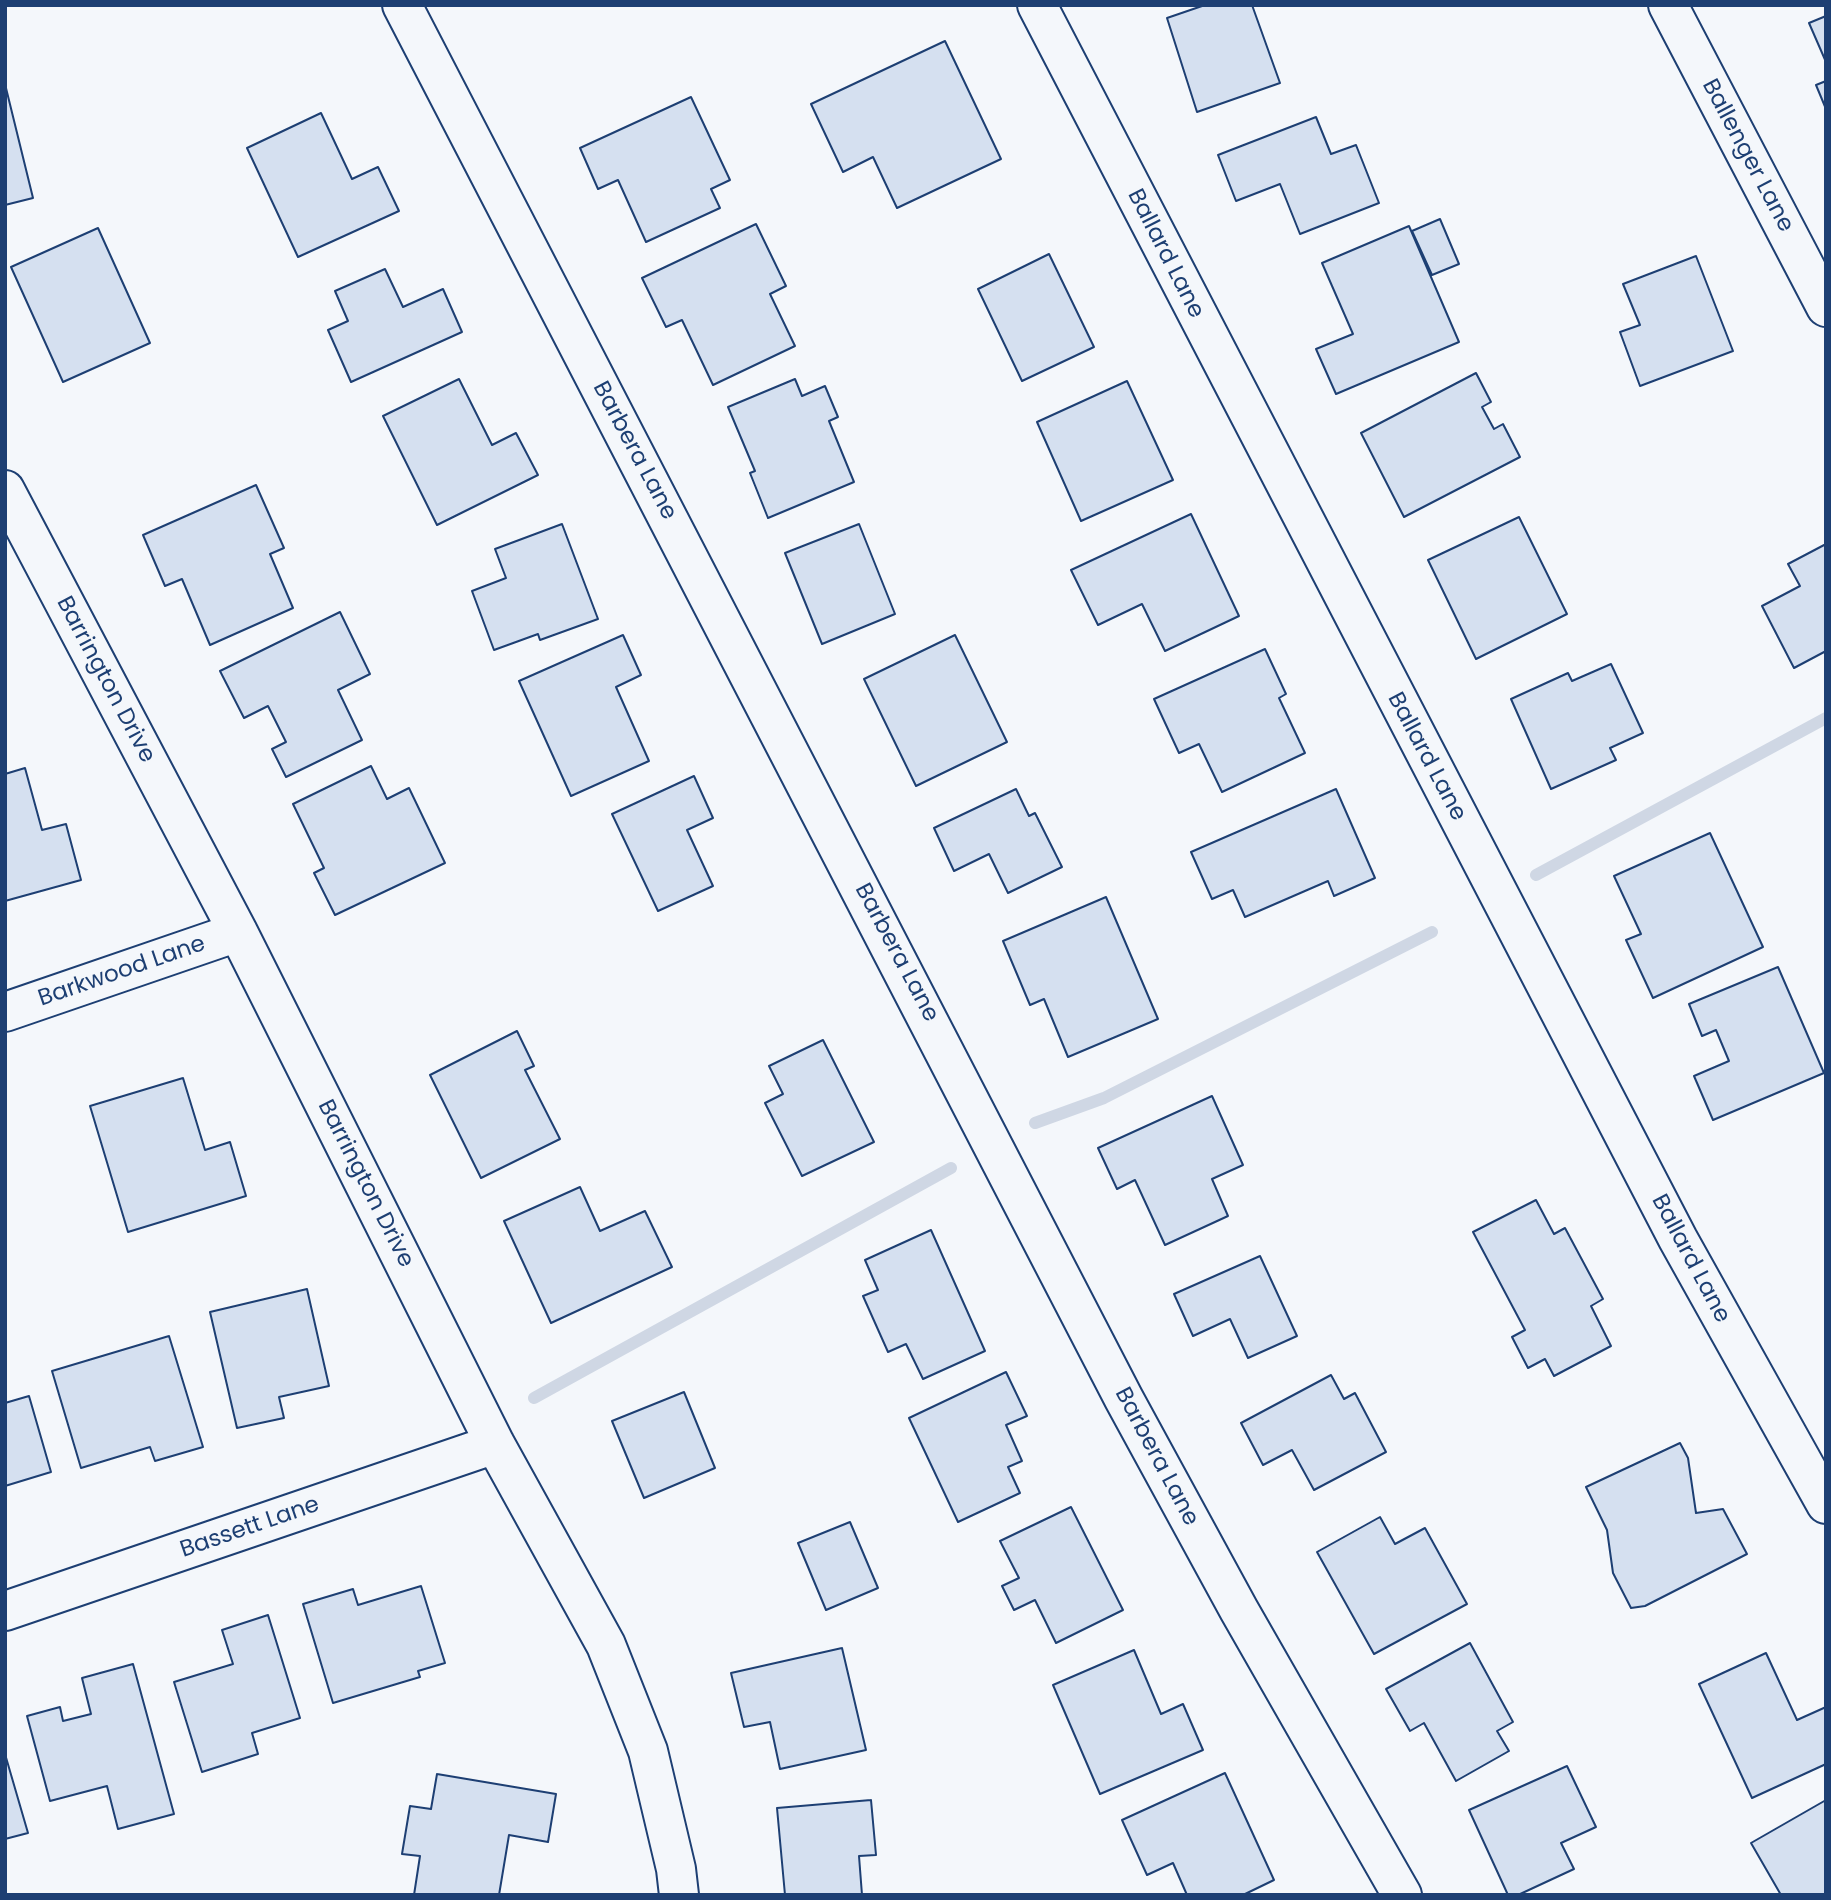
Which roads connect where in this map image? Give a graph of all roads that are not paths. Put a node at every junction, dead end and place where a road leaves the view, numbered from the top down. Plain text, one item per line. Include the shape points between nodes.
1 (402, 5) edge
2 (1037, 5) edge
3 (1668, 5) edge
4 (1826, 307) edge
5 (5, 490) edge
6 (238, 932) junction
7 (5, 1012) edge
8 (495, 1444) junction
9 (1826, 1504) edge
10 (5, 1611) edge
11 (679, 1895) edge
12 (1402, 1895) edge

1 - 12 street, Barbera Lane via 1125,1399
2 - 9 street, Ballard Lane via 1678,1239
3 - 4 street, Ballenger Lane
5 - 6 street, Barrington Drive
6 - 7 street, Barkwood Lane
6 - 8 street, Barrington Drive
8 - 10 street, Bassett Lane
8 - 11 street, Barrington Drive via 611,1657 648,1751

